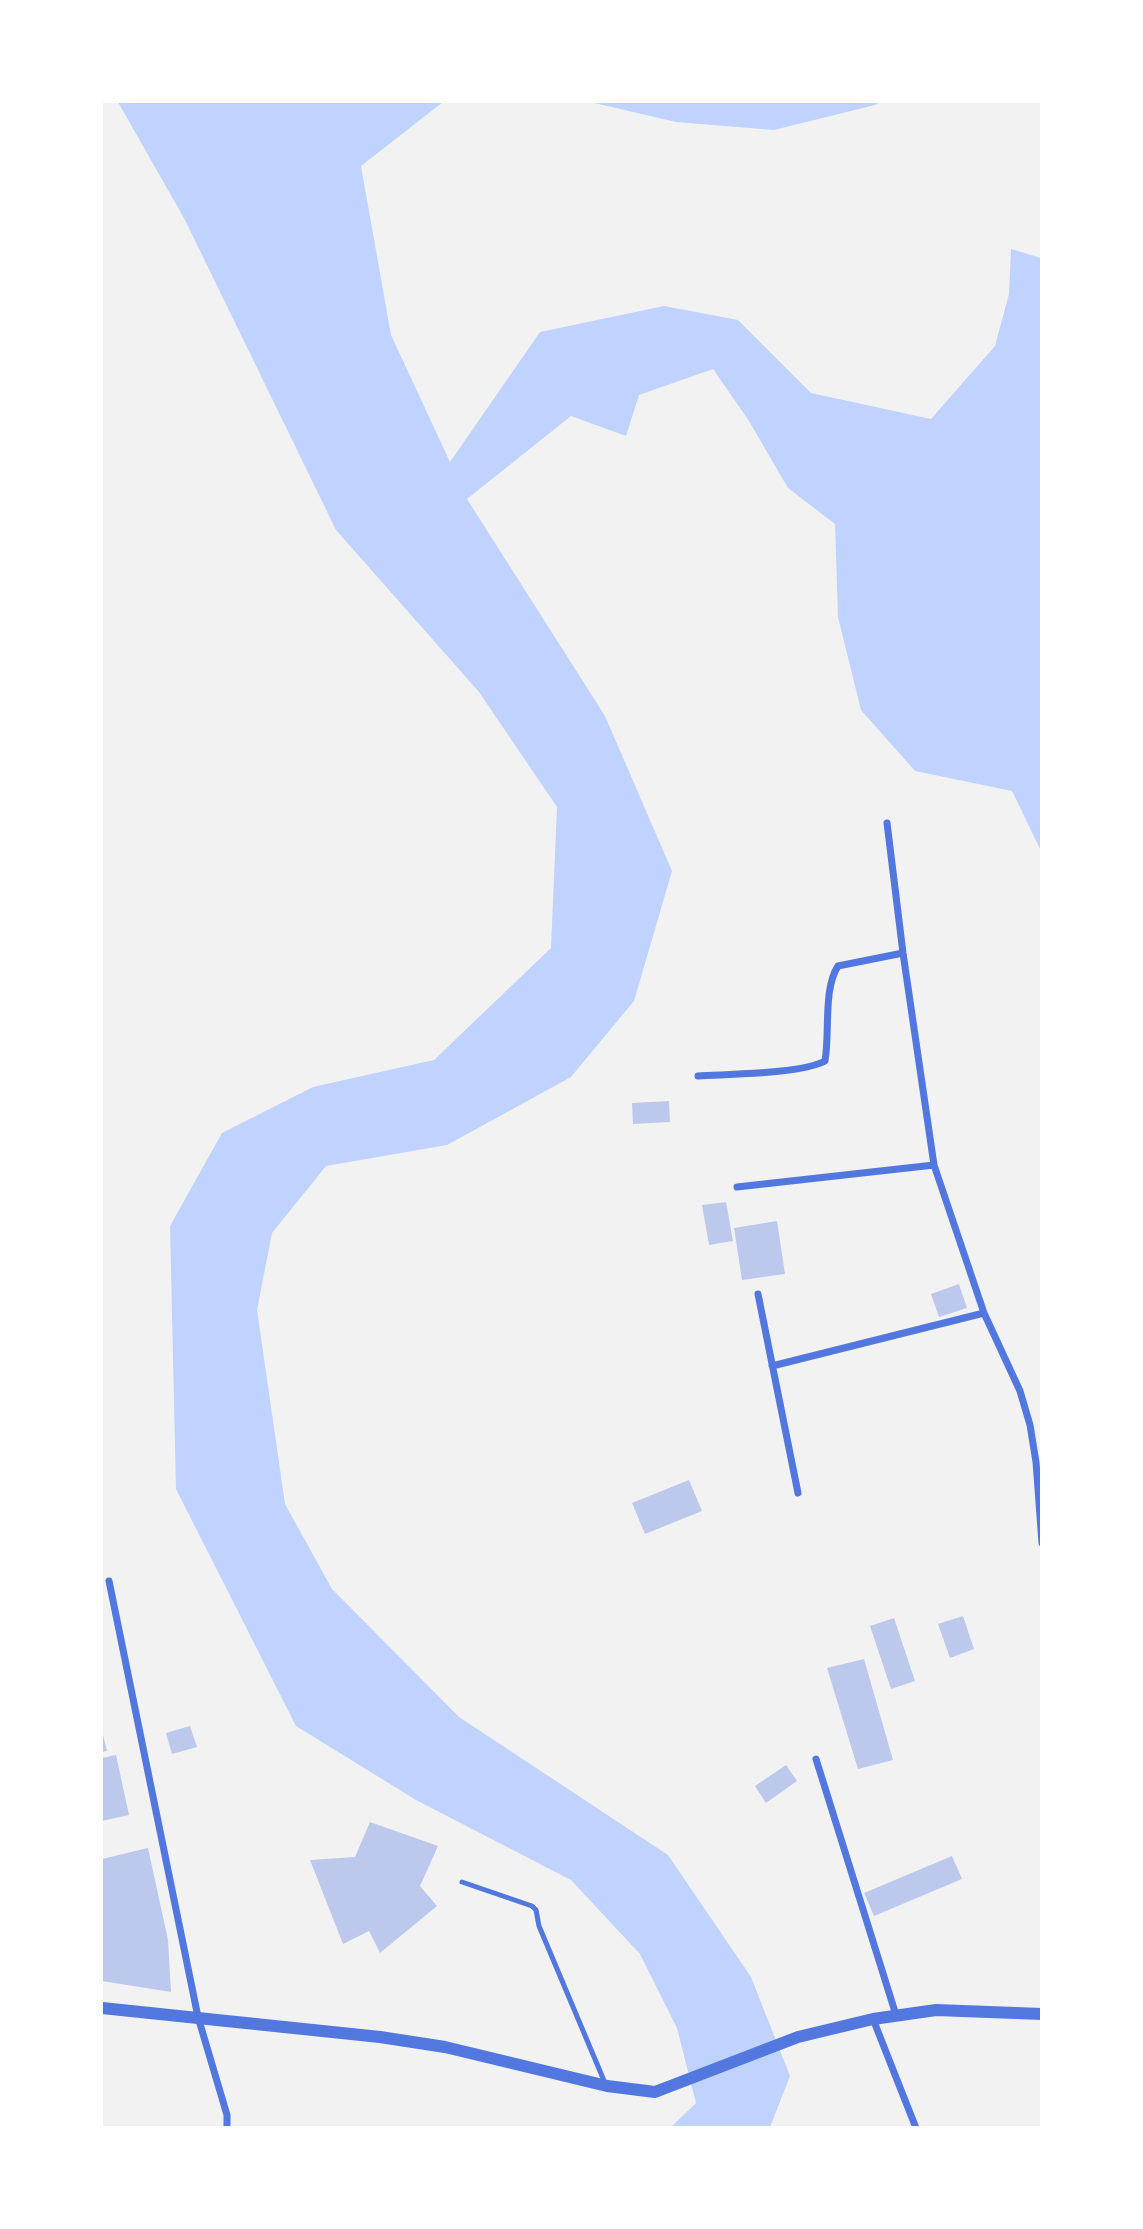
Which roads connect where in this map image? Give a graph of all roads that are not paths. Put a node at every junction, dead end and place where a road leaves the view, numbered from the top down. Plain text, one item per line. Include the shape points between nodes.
1 (887, 822) dead end
2 (903, 953) junction
3 (698, 1076) dead end
4 (934, 1165) junction
5 (737, 1187) dead end
6 (758, 1294) dead end
7 (984, 1313) junction
8 (772, 1366) junction
9 (798, 1493) dead end
10 (1041, 1543) edge
11 (109, 1581) dead end
12 (816, 1759) dead end
13 (462, 1882) dead end
14 (102, 2008) edge
15 (1041, 2014) edge
16 (896, 2015) junction
17 (198, 2017) junction
18 (873, 2019) junction
19 (607, 2086) junction
20 (227, 2127) edge
21 (916, 2127) edge

1 - 2 street
2 - 3 street via 838,966 831,978 825,1060 796,1069
2 - 4 street
4 - 5 street
4 - 7 street
6 - 8 street
7 - 8 street
7 - 10 street via 1020,1391 1030,1425
8 - 9 street
11 - 17 street
12 - 16 street
13 - 19 lane via 536,1910
14 - 17 street
15 - 16 street via 936,2010
16 - 18 street
17 - 19 street via 445,2047
17 - 20 street
18 - 19 street via 798,2037 654,2092
18 - 21 street

